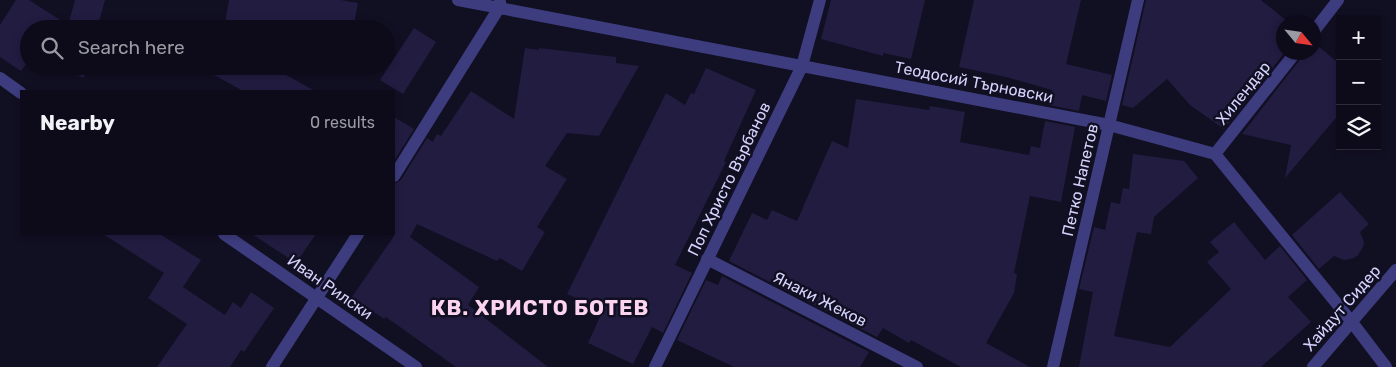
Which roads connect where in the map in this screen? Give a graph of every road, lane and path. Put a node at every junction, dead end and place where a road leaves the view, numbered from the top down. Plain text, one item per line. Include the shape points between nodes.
1 (458, 0) edge
2 (820, 0) edge
3 (1138, 0) edge
4 (1338, 0) edge
5 (500, 4) edge
6 (1321, 22) edge
7 (1290, 60) edge
8 (802, 66) junction
9 (0, 78) edge
10 (20, 92) edge
11 (1109, 124) junction
12 (1215, 154) junction
13 (395, 174) edge
14 (225, 235) edge
15 (357, 235) edge
16 (707, 259) junction
17 (1396, 270) edge
18 (318, 298) junction
19 (1352, 321) junction
20 (272, 367) edge
21 (416, 367) edge
22 (655, 367) edge
23 (917, 367) edge
24 (1053, 367) edge
25 (1312, 367) edge
26 (1386, 367) edge

1 - 5 street, Теодосий Търновски
2 - 8 street, Поп Христо Върбанов
3 - 11 street, Петко Напетов
4 - 6 street
5 - 8 street, Теодосий Търновски
5 - 13 street
7 - 12 street, Хилендар
8 - 11 street, Теодосий Търновски
8 - 16 street, Поп Христо Върбанов
9 - 10 street
11 - 12 street, Теодосий Търновски
11 - 24 street, Петко Напетов
12 - 19 street
14 - 18 street, Иван Рилски
15 - 18 street
16 - 22 street, Поп Христо Върбанов
16 - 23 street, Янаки Жеков
17 - 19 street, Хайдут Сидер
18 - 20 street
18 - 21 street, Иван Рилски
19 - 25 street, Хайдут Сидер
19 - 26 street

